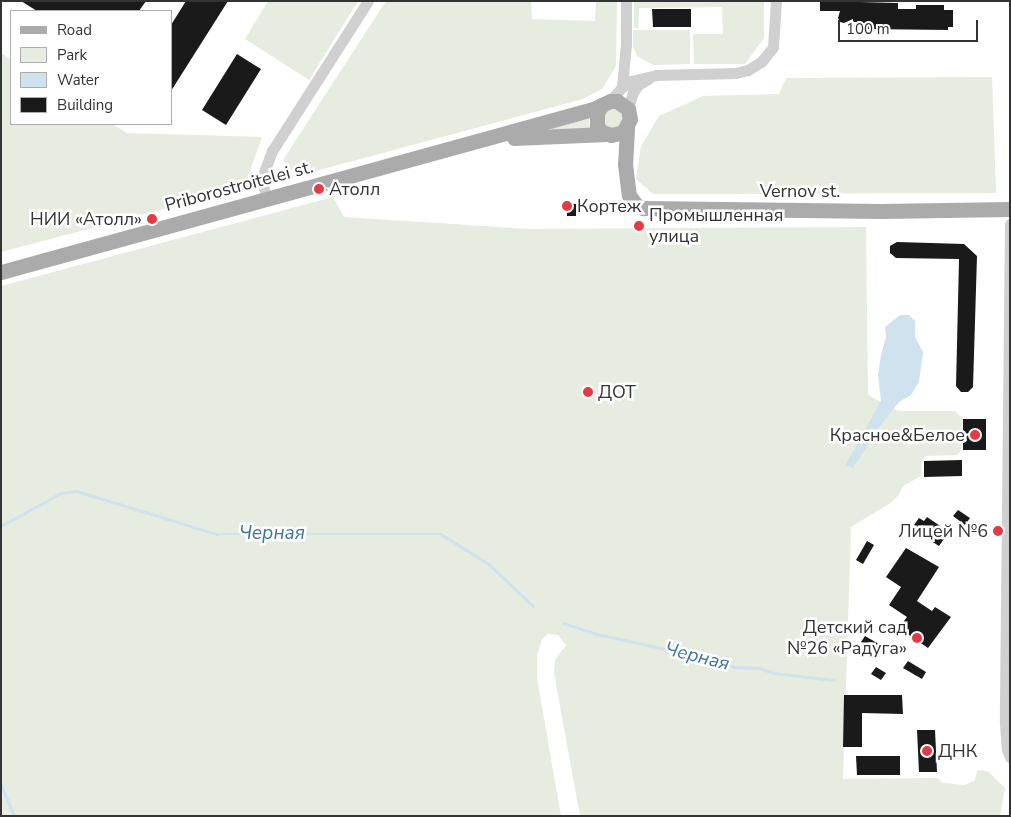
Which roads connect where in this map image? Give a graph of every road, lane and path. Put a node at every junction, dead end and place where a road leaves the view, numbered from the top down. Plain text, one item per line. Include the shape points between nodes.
1 (368, 1) edge
2 (626, 1) edge
3 (776, 1) edge
4 (656, 75) junction
5 (622, 87) junction
6 (606, 103) junction
7 (628, 109) junction
8 (627, 128) junction
9 (609, 135) junction
10 (488, 139) junction
11 (625, 164) junction
12 (266, 198) junction
13 (1010, 209) edge
14 (1010, 224) edge
15 (1, 272) edge
16 (1010, 757) edge

1 - 12 street via 272,151 262,178
2 - 5 street
3 - 4 street via 773,47 761,62 735,73
4 - 5 street via 631,80
4 - 7 street via 638,85
5 - 6 street
6 - 7 main road via 617,101
6 - 9 main road via 596,118 598,126
6 - 10 main road, Priborostroitelei st.
7 - 8 main road via 630,119
8 - 9 main road via 618,135
8 - 11 main road, Vernov st.
9 - 10 main road, Priborostroitelei st.
9 - 11 main road, Vernov st. via 620,147
10 - 12 main road, Priborostroitelei st.
11 - 13 main road, Vernov st. via 629,194 636,205 643,208
12 - 15 main road, Priborostroitelei st.
14 - 16 street via 1005,723

